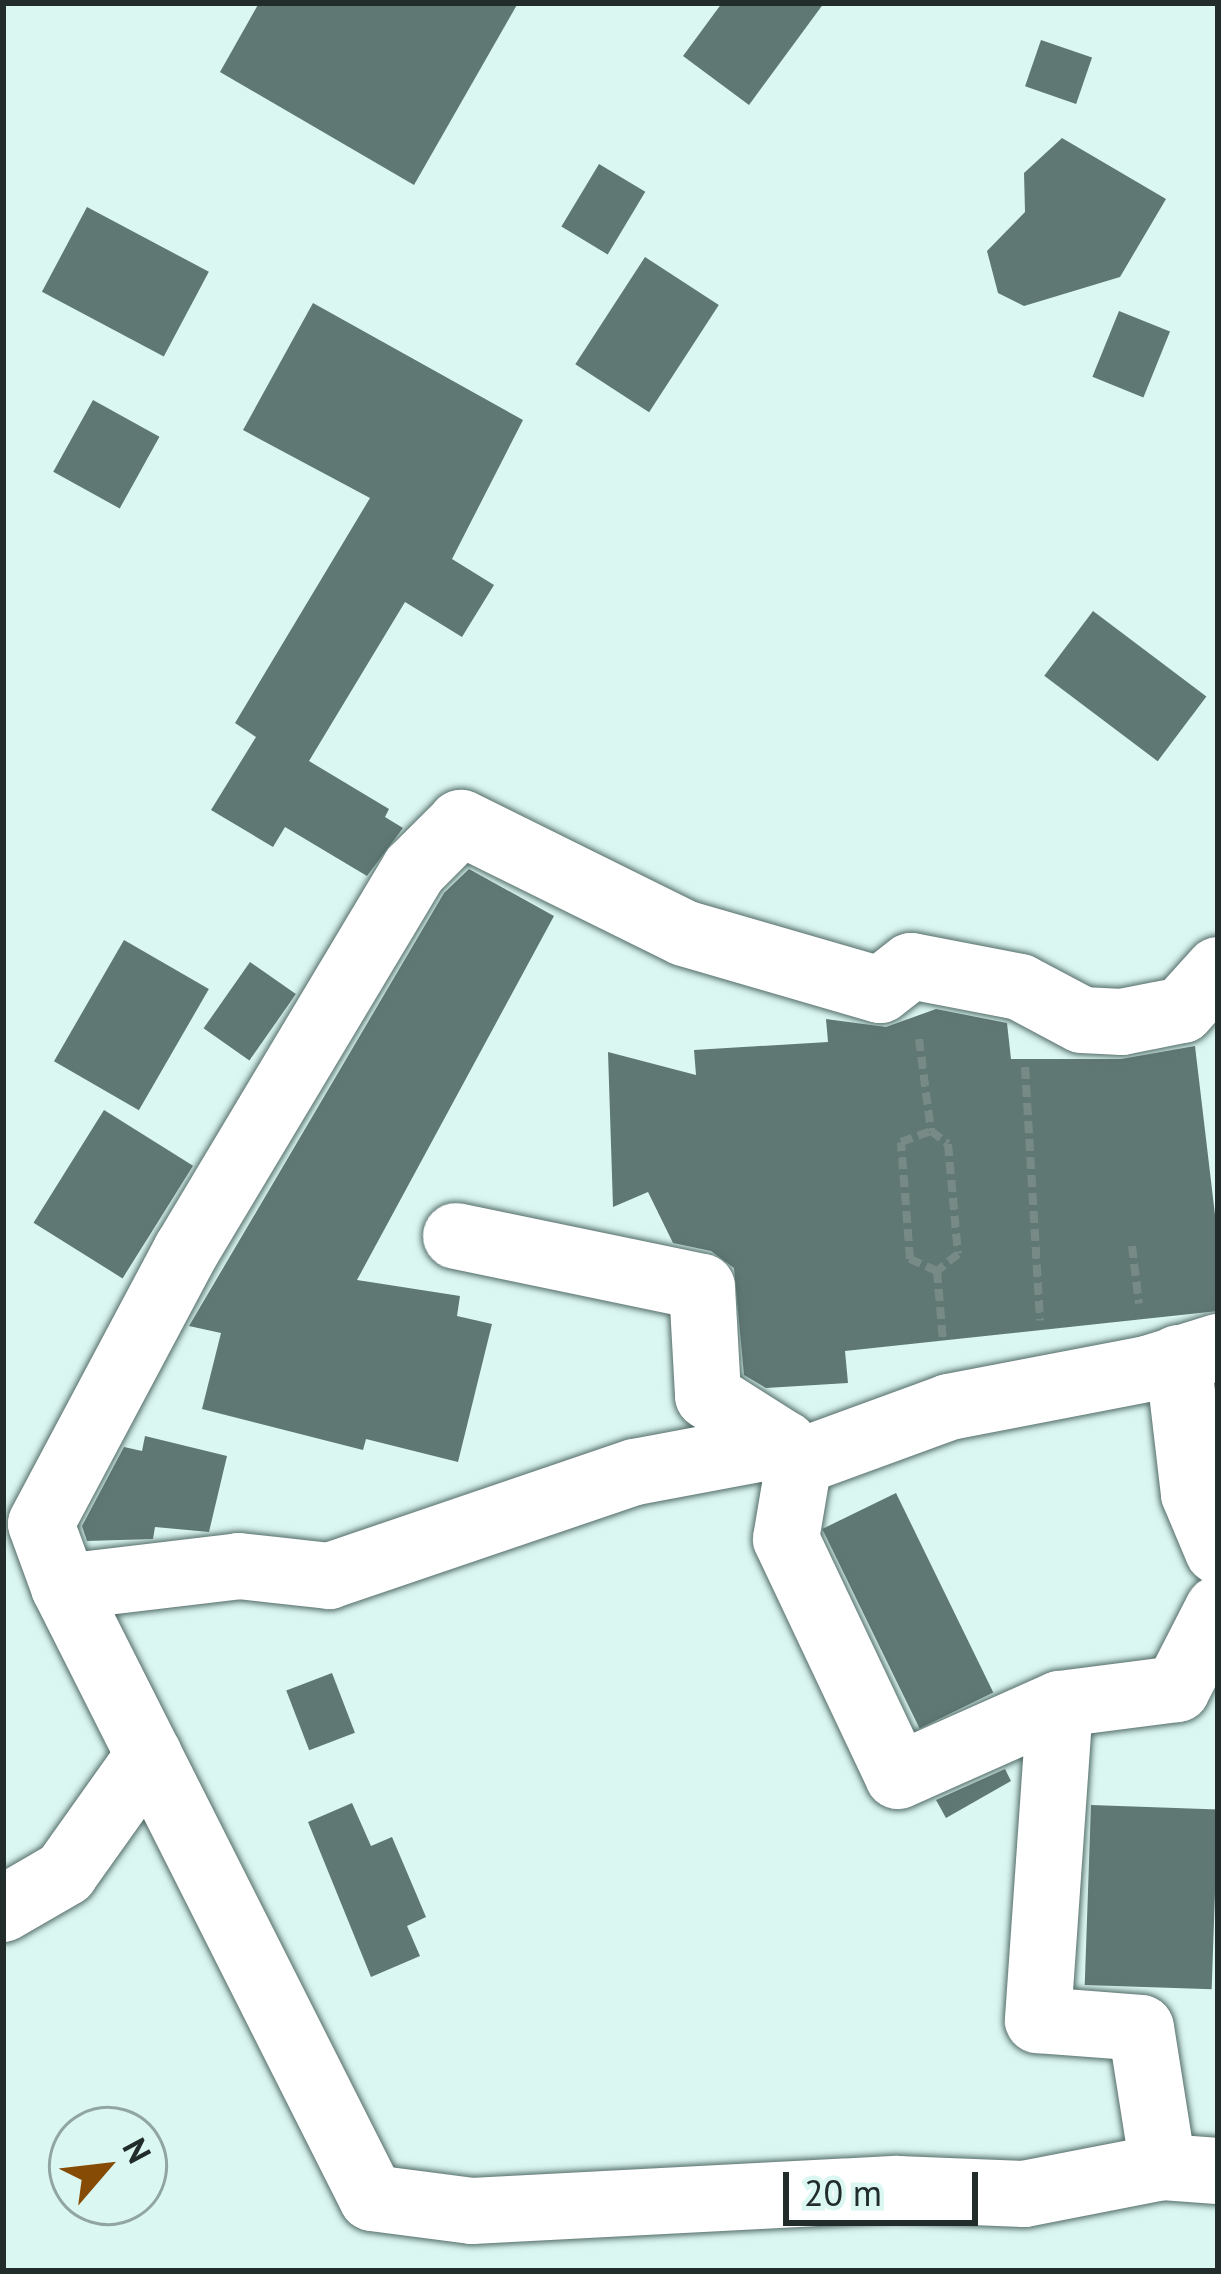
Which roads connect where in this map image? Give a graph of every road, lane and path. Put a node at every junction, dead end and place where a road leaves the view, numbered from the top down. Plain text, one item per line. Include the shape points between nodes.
1 (910, 966) junction
2 (1218, 970) edge
3 (1020, 987) junction
4 (931, 1131) junction
5 (456, 1236) dead end
6 (1198, 1352) edge
7 (1044, 1384) junction
8 (791, 1453) junction
9 (22, 1507) edge
10 (1218, 1551) edge
11 (64, 1587) junction
12 (1218, 1609) edge
13 (1060, 1704) junction
14 (149, 1755) junction
15 (3, 1909) edge
16 (1190, 2169) edge

1 - 3 street
1 - 4 path
1 - 9 street via 880,990 683,933 461,823 414,870
2 - 3 street via 1182,1010 1122,1022 1082,1020
3 - 7 path
4 - 4 path via 901,1142 910,1259 937,1271 958,1254 948,1144
5 - 8 street via 595,1271 702,1287 709,1396
6 - 7 street
6 - 10 street via 1193,1494
7 - 8 street
8 - 11 street via 634,1472 329,1576 239,1566
8 - 13 street via 786,1539 898,1776
9 - 11 street
11 - 14 street
12 - 13 street via 1177,1689
13 - 16 street via 1038,2020 1141,2028
14 - 15 street via 65,1873
14 - 16 street via 372,2198 472,2211 897,2188 1024,2194

